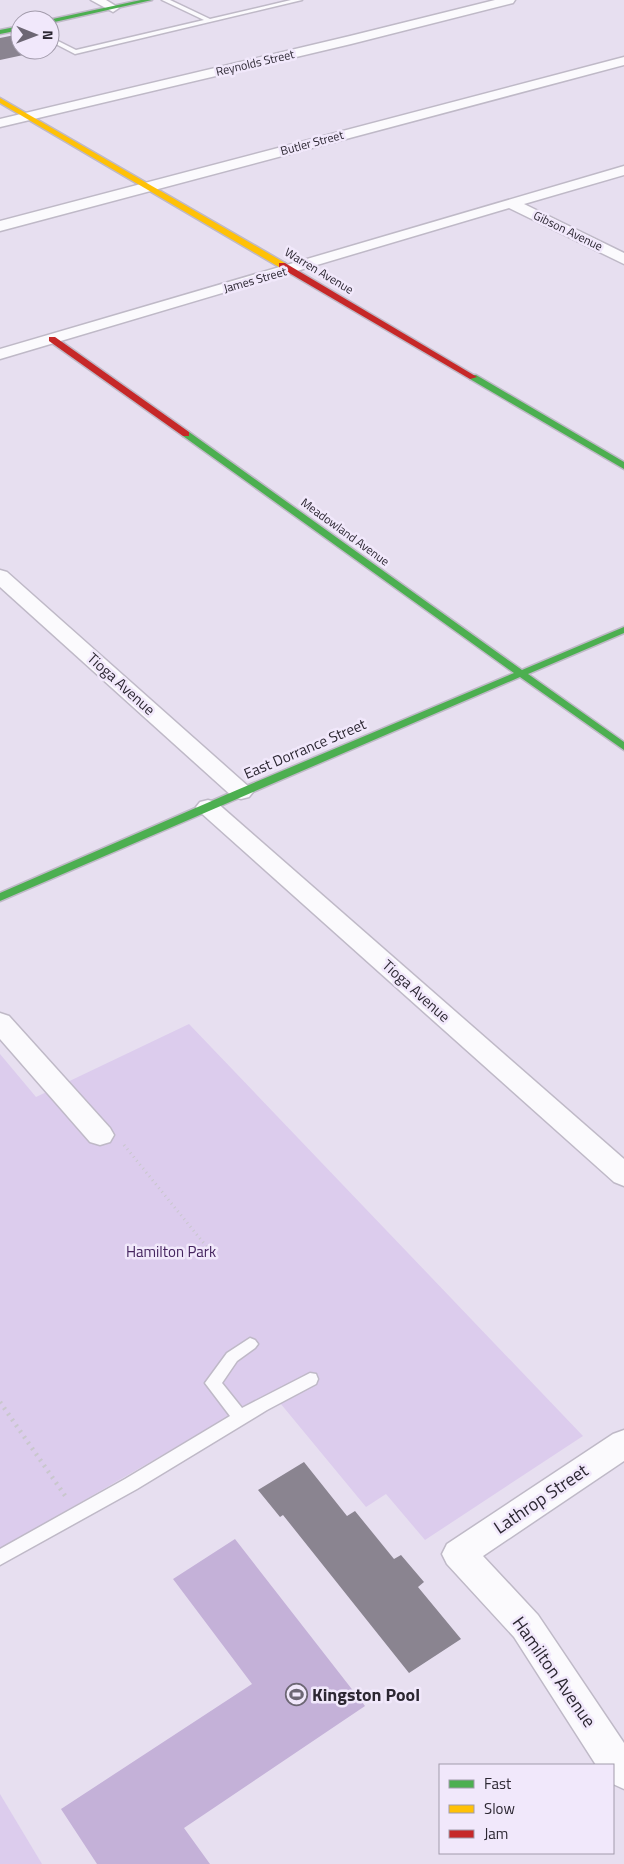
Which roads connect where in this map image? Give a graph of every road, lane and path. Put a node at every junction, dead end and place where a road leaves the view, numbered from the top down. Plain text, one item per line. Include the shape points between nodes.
1 (97, 0) edge
2 (149, 0) edge
3 (166, 0) edge
4 (299, 0) edge
5 (509, 0) edge
6 (113, 8) junction
7 (60, 19) edge
8 (210, 20) junction
9 (60, 44) edge
10 (624, 61) edge
11 (0, 100) edge
12 (26, 117) junction
13 (0, 123) edge
14 (624, 170) edge
15 (150, 186) junction
16 (512, 204) junction
17 (0, 226) edge
18 (624, 259) edge
19 (290, 270) junction
20 (52, 339) junction
21 (0, 354) edge
22 (624, 466) edge
23 (0, 576) edge
24 (624, 630) edge
25 (519, 673) junction
26 (624, 747) edge
27 (241, 792) junction
28 (208, 807) junction
29 (0, 898) edge
30 (0, 1022) edge
31 (100, 1135) dead end
32 (143, 1168) dead end
33 (624, 1175) edge
34 (215, 1257) dead end
35 (250, 1344) dead end
36 (310, 1379) dead end
37 (0, 1402) edge
38 (240, 1417) junction
39 (624, 1444) edge
40 (78, 1514) junction
41 (459, 1554) joint
42 (0, 1558) edge
43 (624, 1770) edge

1 - 6 street
2 - 6 street
3 - 8 lane
4 - 8 lane
5 - 12 street, Reynolds Street
6 - 7 street
8 - 9 lane via 75,52
10 - 15 street, Butler Street
11 - 12 street, Warren Avenue
12 - 13 street, Reynolds Street
12 - 15 street, Warren Avenue
14 - 16 street, James Street
15 - 17 street, Butler Street
15 - 19 street, Warren Avenue
16 - 18 street, Gibson Avenue
16 - 19 street, James Street
19 - 20 street, James Street
19 - 22 street, Warren Avenue
20 - 21 street, James Street
20 - 25 street, Meadowland Avenue
23 - 27 street, Tioga Avenue
24 - 25 street, East Dorrance Street
25 - 26 street, Meadowland Avenue
25 - 27 street, East Dorrance Street
27 - 28 street, East Dorrance Street
28 - 29 street, East Dorrance Street
28 - 33 street, Tioga Avenue
30 - 31 street
32 - 34 path
35 - 38 lane via 232,1357 213,1383
36 - 38 lane
37 - 40 path
38 - 40 lane
39 - 41 street, Lathrop Street
40 - 42 lane
41 - 43 street, Hamilton Avenue via 526,1626 612,1757

